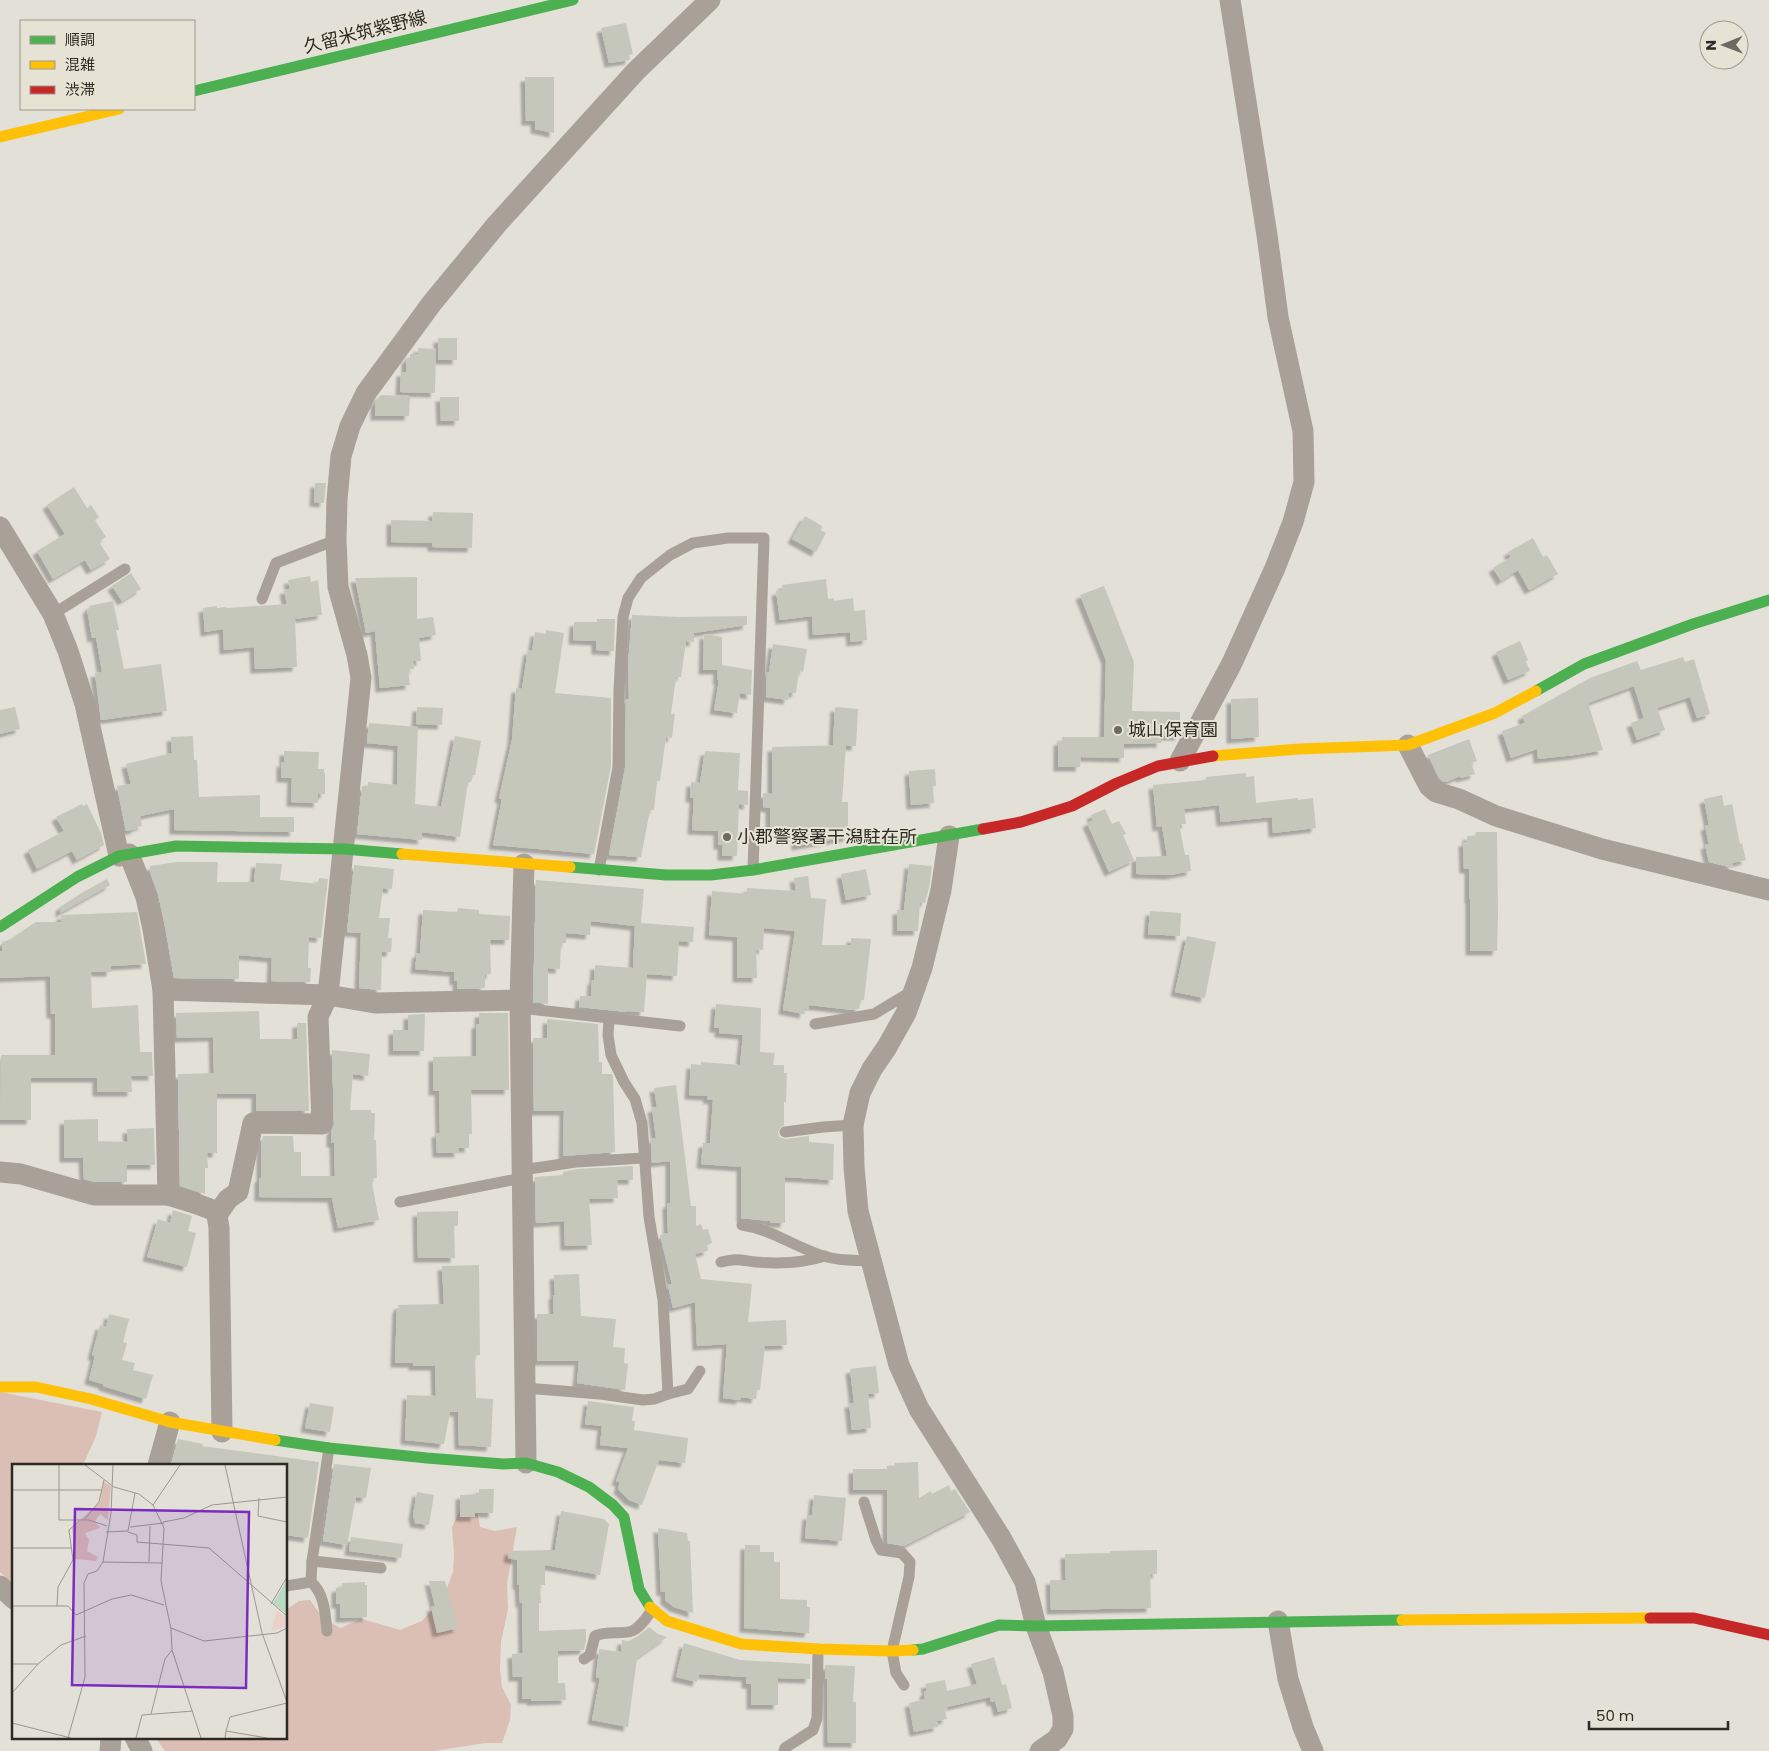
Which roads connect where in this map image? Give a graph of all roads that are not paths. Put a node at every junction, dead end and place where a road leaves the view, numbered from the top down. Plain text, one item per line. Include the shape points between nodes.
1 (573, 0) edge
2 (710, 0) edge
3 (1230, 0) edge
4 (195, 91) edge
5 (115, 110) edge
6 (0, 137) edge
7 (0, 527) edge
8 (336, 540) junction
9 (125, 569) dead end
10 (262, 599) dead end
11 (1769, 600) edge
12 (53, 614) junction
13 (1408, 745) junction
14 (1180, 761) junction
15 (949, 836) junction
16 (344, 850) junction
17 (124, 855) junction
18 (524, 864) junction
19 (599, 870) junction
20 (753, 870) junction
21 (1769, 890) edge
22 (0, 927) edge
23 (163, 990) junction
24 (914, 990) junction
25 (328, 995) junction
26 (520, 1004) junction
27 (609, 1018) junction
28 (816, 1024) dead end
29 (680, 1026) dead end
30 (854, 1125) junction
31 (785, 1132) dead end
32 (644, 1158) junction
33 (0, 1172) edge
34 (522, 1174) junction
35 (168, 1196) junction
36 (400, 1202) dead end
37 (218, 1215) junction
38 (742, 1225) dead end
39 (825, 1256) junction
40 (870, 1260) junction
41 (721, 1262) dead end
42 (700, 1372) dead end
43 (0, 1387) edge
44 (525, 1388) junction
45 (668, 1394) junction
46 (170, 1422) junction
47 (222, 1432) junction
48 (329, 1448) junction
49 (526, 1463) junction
50 (158, 1464) edge
51 (864, 1502) dead end
52 (312, 1561) junction
53 (381, 1568) dead end
54 (311, 1582) junction
55 (0, 1586) edge
56 (288, 1586) edge
57 (12, 1597) edge
58 (652, 1610) junction
59 (1278, 1621) junction
60 (1036, 1626) junction
61 (327, 1631) dead end
62 (1769, 1635) edge
63 (818, 1649) junction
64 (892, 1651) junction
65 (584, 1659) dead end
66 (904, 1685) dead end
67 (111, 1738) edge
68 (136, 1738) edge
69 (110, 1751) edge
70 (142, 1751) edge
71 (784, 1751) edge
72 (1040, 1751) edge
73 (1312, 1751) edge

1 - 4 street, 久留米筑紫野線
2 - 8 street via 636,71 497,224 432,303 366,393 350,426 341,456
3 - 14 street via 1278,317 1304,431 1304,482 1276,568 1232,663
5 - 6 street
7 - 12 street
8 - 10 lane via 276,563
8 - 16 street via 338,587 361,678
9 - 12 lane
11 - 13 street via 1584,664 1495,713
12 - 17 street via 85,704
13 - 14 street via 1299,749
13 - 21 street via 1429,786 1436,792 1496,816 1602,849
14 - 15 street via 1158,766 1117,783 1072,806 1021,822
15 - 20 street
15 - 24 street via 941,890
16 - 17 street via 176,846
16 - 18 street
16 - 25 street
17 - 22 street via 77,877
17 - 23 street via 146,897
18 - 19 street
18 - 26 street
19 - 20 street via 666,875
19 - 20 lane via 618,767 623,617 628,598 641,578 670,555 693,544 728,538 764,538
23 - 25 street
23 - 35 street
24 - 28 lane via 874,1014
24 - 30 street via 888,1047 860,1093
25 - 26 street via 375,1003
25 - 37 street via 318,1017 322,1124 253,1123 238,1192 228,1199
26 - 27 lane
26 - 34 street
27 - 29 lane
27 - 32 lane via 611,1055 635,1099 642,1123
30 - 31 lane
30 - 40 street via 858,1211
32 - 34 lane via 576,1162
32 - 45 lane via 649,1217 663,1300
33 - 35 street via 21,1174 94,1195
34 - 36 lane
34 - 44 street
35 - 37 street via 194,1202
37 - 47 street
38 - 39 lane via 760,1228
39 - 40 lane
39 - 41 lane via 805,1262 756,1262 736,1258
40 - 60 street via 898,1365 919,1409 1025,1582
42 - 45 lane via 688,1389
43 - 46 street via 36,1387
44 - 45 lane via 643,1400
44 - 49 street
46 - 47 street
46 - 50 street
47 - 48 street
48 - 49 street
48 - 52 lane
49 - 58 street via 558,1472 589,1487 619,1511 624,1517 639,1589
51 - 64 lane via 882,1550 902,1553 910,1562
52 - 53 lane
52 - 54 lane
54 - 56 lane
54 - 61 lane via 320,1595
55 - 57 street
58 - 63 street via 667,1622 741,1644
58 - 65 lane via 644,1622 631,1631 595,1636 590,1655
59 - 60 street
59 - 62 street via 1694,1618
59 - 73 street via 1288,1679
60 - 64 street via 999,1625 923,1650
60 - 72 street via 1053,1672 1064,1730
63 - 64 street
63 - 71 lane via 817,1718 813,1730
64 - 66 lane via 896,1673
67 - 69 street
68 - 70 street

